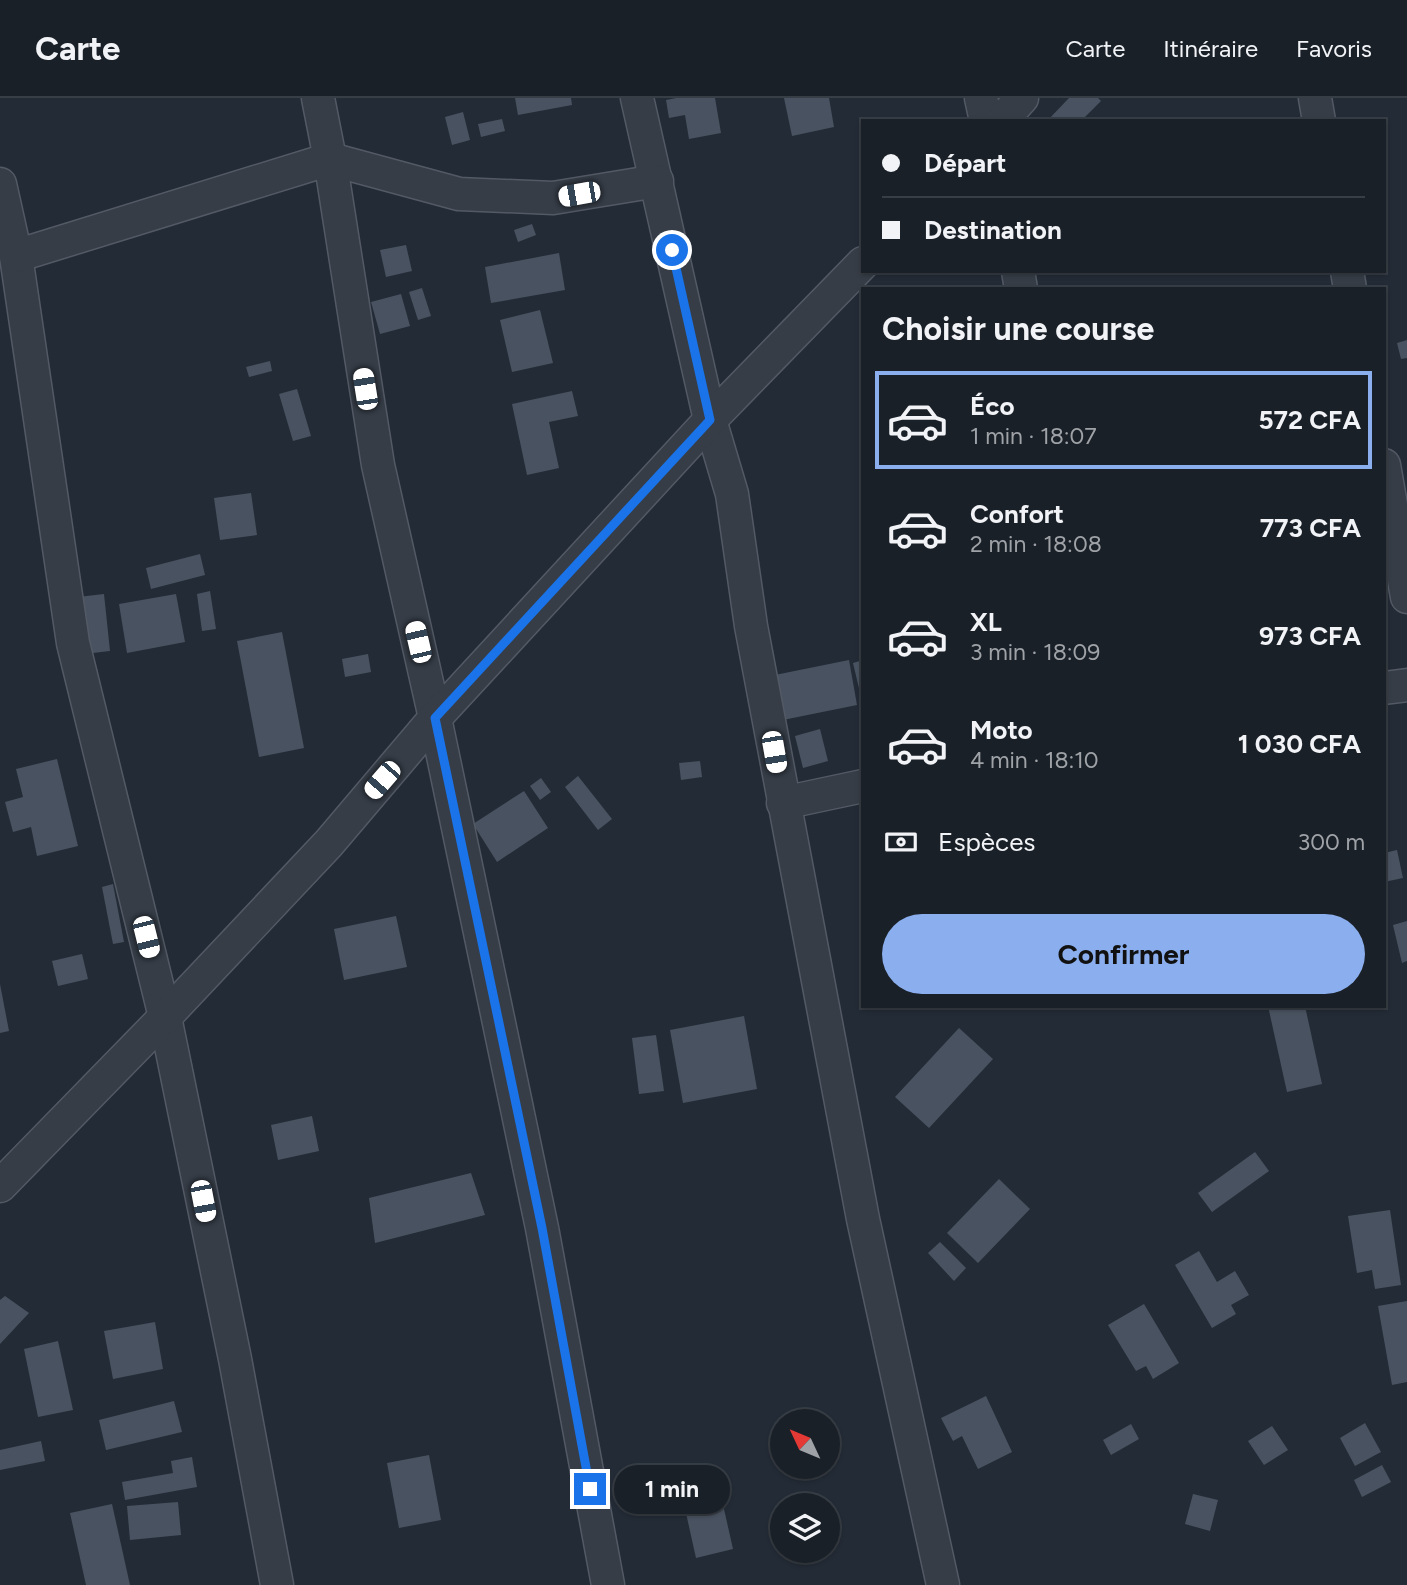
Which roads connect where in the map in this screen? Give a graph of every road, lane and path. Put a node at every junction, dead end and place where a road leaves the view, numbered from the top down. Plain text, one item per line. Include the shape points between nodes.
1 (318, 98) edge
2 (637, 98) edge
3 (981, 98) edge
4 (1022, 98) edge
5 (1315, 98) edge
6 (986, 119) edge
7 (1003, 119) edge
8 (1319, 119) edge
9 (330, 159) junction
10 (657, 180) junction
11 (0, 184) edge
12 (16, 256) junction
13 (861, 265) edge
14 (710, 420) junction
15 (1386, 476) edge
16 (1407, 597) edge
17 (1407, 685) edge
18 (1386, 688) edge
19 (435, 718) junction
20 (861, 786) edge
21 (783, 803) junction
22 (165, 1017) junction
23 (0, 1186) edge
24 (277, 1585) edge
25 (608, 1585) edge
26 (943, 1585) edge

1 - 9 street
2 - 10 street
3 - 6 street
4 - 7 street
5 - 8 street
9 - 10 street via 459,194 553,198
9 - 12 street
9 - 19 street via 378,464
10 - 14 street
11 - 12 street
12 - 22 street via 73,643
13 - 14 street
14 - 19 street
14 - 21 street via 732,494
15 - 16 street
17 - 18 street
19 - 22 street via 329,843
19 - 25 street via 542,1228
20 - 21 street
21 - 26 street via 863,1219
22 - 23 street
22 - 24 street

